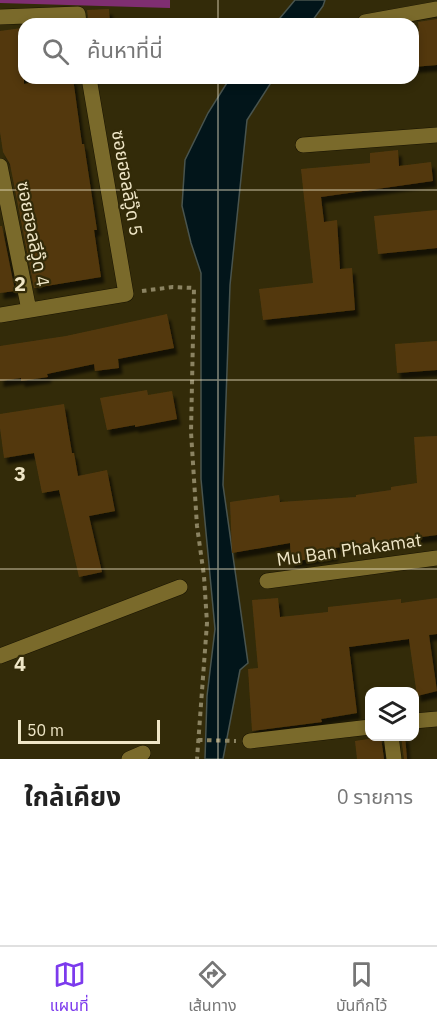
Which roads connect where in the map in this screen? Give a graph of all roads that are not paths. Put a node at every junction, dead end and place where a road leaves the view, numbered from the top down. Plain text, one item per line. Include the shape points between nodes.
1 (437, 9) edge
2 (0, 17) edge
3 (40, 18) edge
4 (386, 18) edge
5 (90, 84) edge
6 (437, 135) edge
7 (303, 145) dead end
8 (0, 166) edge
9 (29, 310) junction
10 (0, 315) edge
11 (437, 558) edge
12 (267, 581) dead end
13 (180, 587) dead end
14 (0, 656) edge
15 (437, 719) edge
16 (419, 721) edge
17 (365, 727) edge
18 (250, 741) road end
19 (392, 741) edge
20 (394, 759) edge

1 - 4 street
2 - 3 street
5 - 9 street, ซอยฮอลลีวู๊ด 5 via 126,294
6 - 7 street
8 - 9 street, ซอยฮอลลีวู๊ด 4
9 - 10 street
11 - 12 street, Mu Ban Phakamat
13 - 14 street
15 - 16 street
17 - 18 street
19 - 20 street

